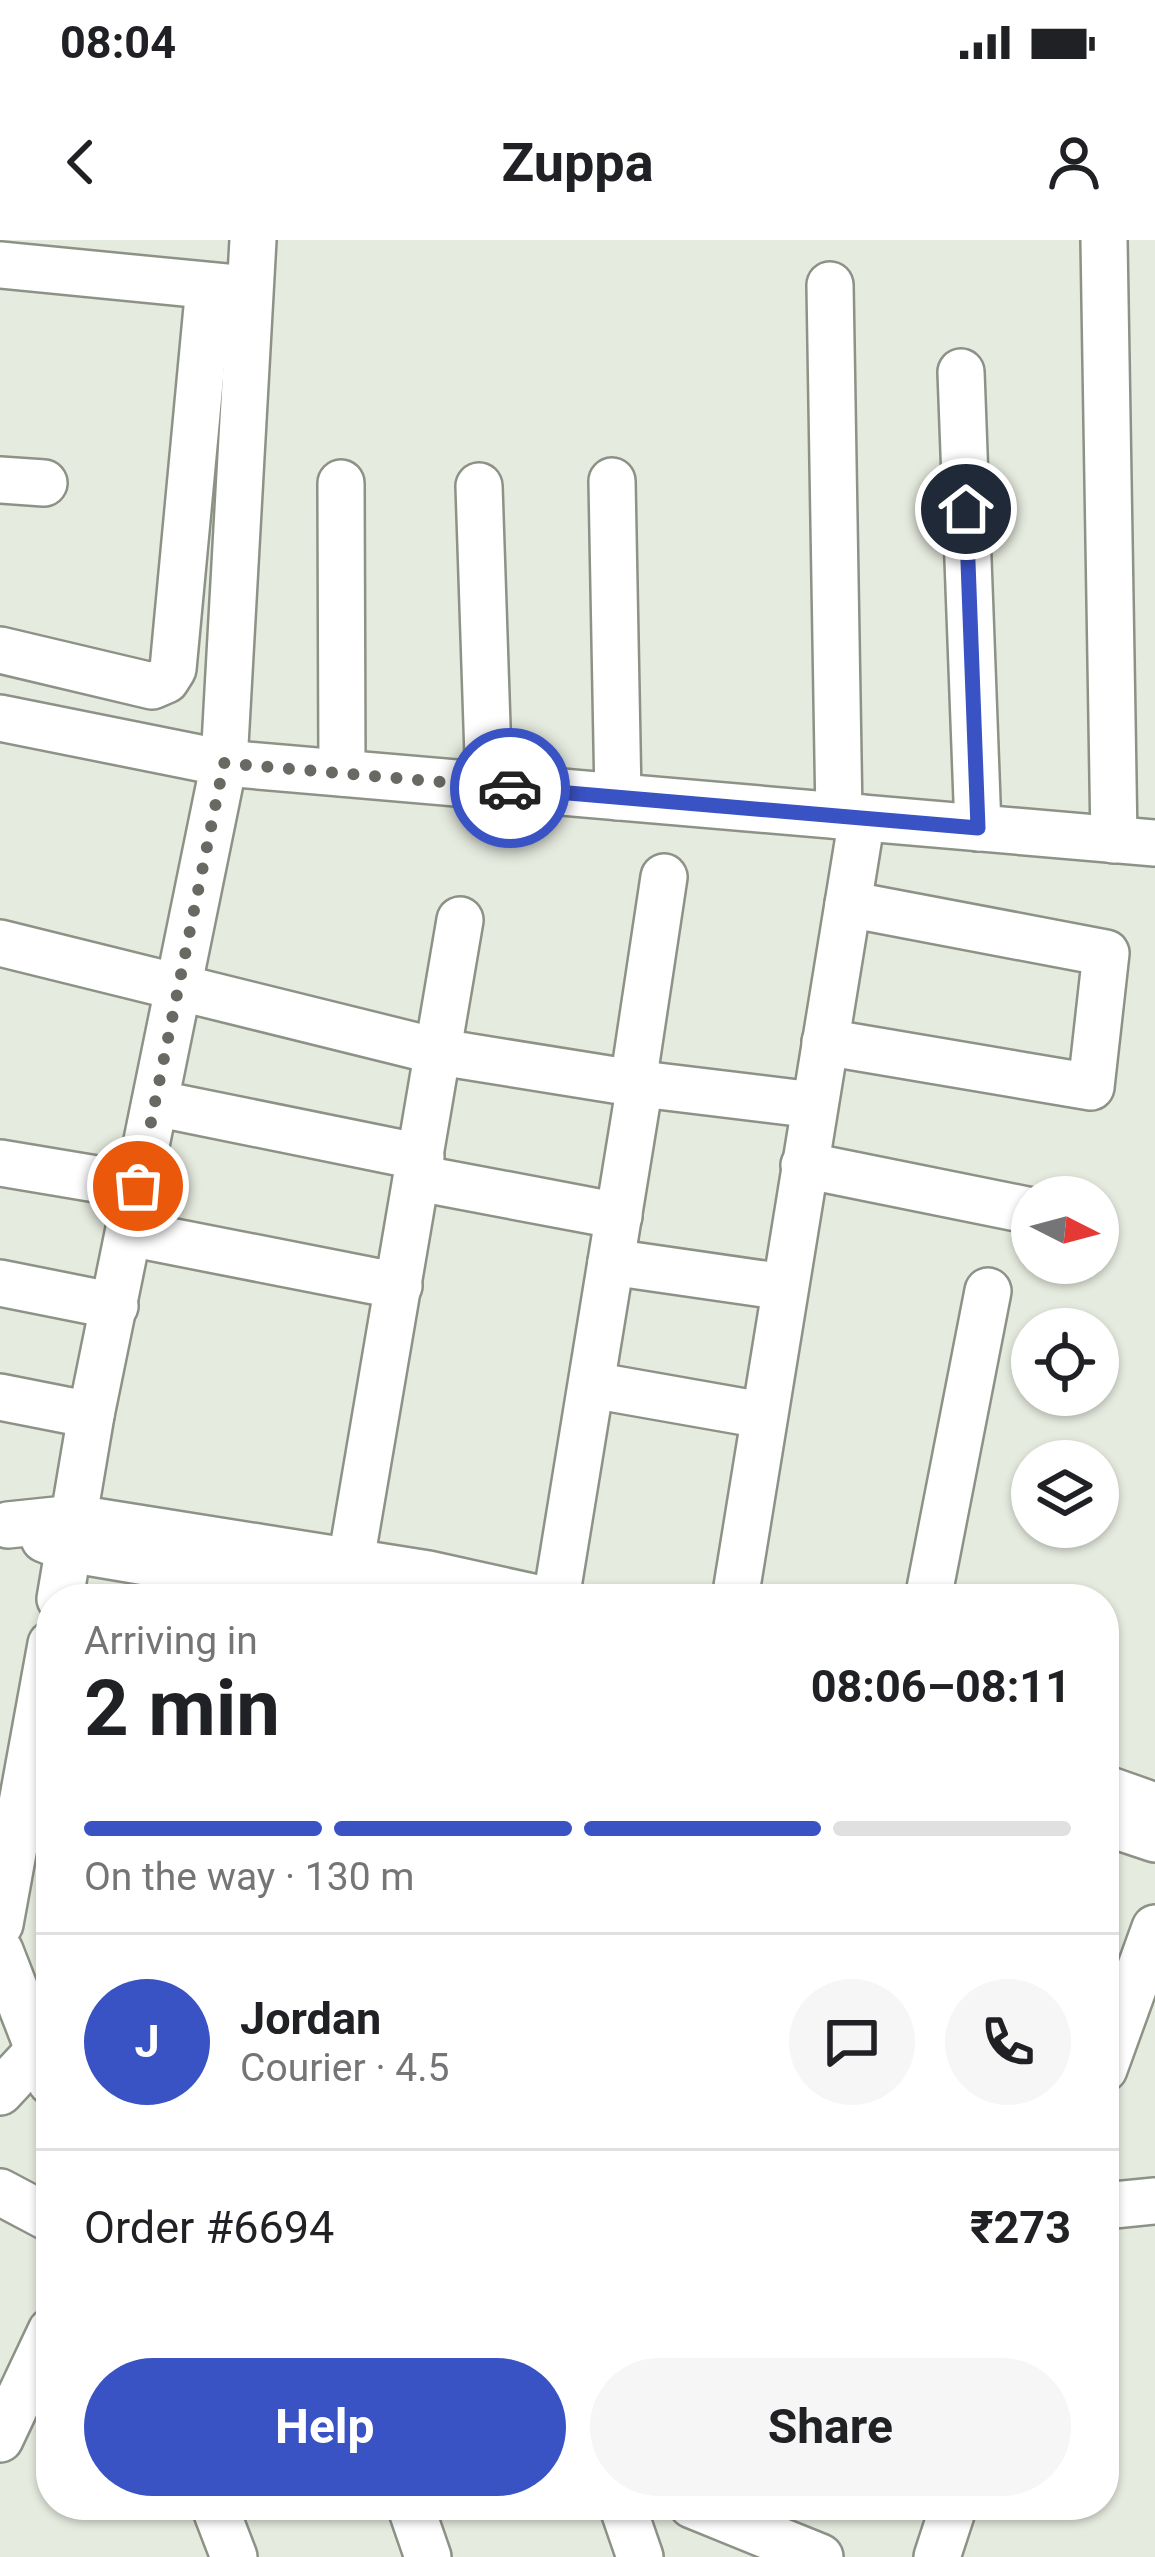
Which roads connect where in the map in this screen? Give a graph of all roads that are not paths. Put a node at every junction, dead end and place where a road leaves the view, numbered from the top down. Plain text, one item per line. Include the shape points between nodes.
1 (253, 240) edge
2 (1104, 240) edge
3 (0, 265) edge
4 (830, 285) dead end
5 (230, 288) junction
6 (961, 372) dead end
7 (612, 481) dead end
8 (341, 483) dead end
9 (479, 486) dead end
10 (0, 650) edge
11 (0, 718) edge
12 (224, 763) junction
13 (342, 773) junction
14 (489, 786) junction
15 (618, 797) junction
16 (851, 817) junction
17 (978, 828) junction
18 (1135, 841) edge
19 (664, 877) dead end
20 (848, 904) junction
21 (460, 920) dead end
22 (0, 943) edge
23 (178, 990) junction
24 (825, 1042) junction
25 (440, 1052) junction
26 (636, 1083) junction
27 (155, 1103) junction
28 (814, 1105) junction
29 (0, 1163) edge
30 (804, 1166) junction
31 (420, 1167) junction
32 (138, 1186) junction
33 (1011, 1207) edge
34 (619, 1216) junction
35 (129, 1233) junction
36 (611, 1262) junction
37 (0, 1282) edge
38 (399, 1286) junction
39 (784, 1287) junction
40 (988, 1291) dead end
41 (115, 1306) junction
42 (592, 1385) junction
43 (0, 1397) edge
44 (91, 1415) junction
45 (762, 1415) junction
46 (4, 1524) edge
47 (72, 1533) junction
48 (63, 1584) edge
49 (219, 1584) edge
50 (337, 1584) edge
51 (353, 1584) edge
52 (370, 1584) edge
53 (473, 1584) edge
54 (559, 1584) edge
55 (736, 1584) edge
56 (931, 1584) edge
57 (36, 1692) edge
58 (14, 1762) edge
59 (0, 1924) edge
60 (1155, 1928) edge
61 (0, 1951) edge
62 (1119, 2028) edge
63 (36, 2043) edge
64 (36, 2071) edge
65 (0, 2092) edge
66 (0, 2192) edge
67 (1155, 2201) edge
68 (1119, 2205) edge
69 (36, 2211) edge
70 (36, 2363) edge
71 (0, 2439) edge
72 (220, 2520) edge
73 (415, 2520) edge
74 (627, 2520) edge
75 (714, 2520) edge
76 (949, 2520) edge
77 (745, 2541) edge
78 (234, 2557) edge
79 (428, 2557) edge
80 (640, 2557) edge
81 (820, 2557) edge
82 (937, 2557) edge

1 - 5 street
2 - 18 street
3 - 5 street
4 - 16 street
5 - 10 street via 173,669 152,686
5 - 12 street
6 - 17 street
7 - 15 street
8 - 13 street
9 - 14 street
11 - 12 street
12 - 13 street
12 - 23 street
13 - 14 street
14 - 15 street
15 - 16 street
16 - 17 street
16 - 20 street
17 - 18 street
19 - 26 street
20 - 24 street
20 - 24 street via 1106,953 1091,1088
21 - 25 street
22 - 23 street
23 - 25 street
23 - 27 street
24 - 28 street
25 - 26 street
25 - 31 street
26 - 28 street
26 - 34 street
27 - 31 street
27 - 32 street
28 - 30 street
29 - 32 street
30 - 33 street
30 - 39 street
31 - 34 street
31 - 38 street
32 - 35 street
34 - 36 street
35 - 38 street
35 - 41 street
36 - 39 street
36 - 42 street
37 - 41 street
38 - 51 street
39 - 45 street
40 - 56 street
41 - 44 street
42 - 45 street
42 - 54 street
43 - 44 street
44 - 47 street
45 - 55 street
46 - 47 street
47 - 48 street
47 - 49 street
47 - 50 street
52 - 53 street via 428,1574
57 - 58 street
58 - 59 street
60 - 62 street
61 - 63 street
64 - 65 street
66 - 69 street
67 - 68 street
70 - 71 street
72 - 78 street
73 - 79 street
74 - 80 street
75 - 77 street
76 - 82 street
77 - 81 street

